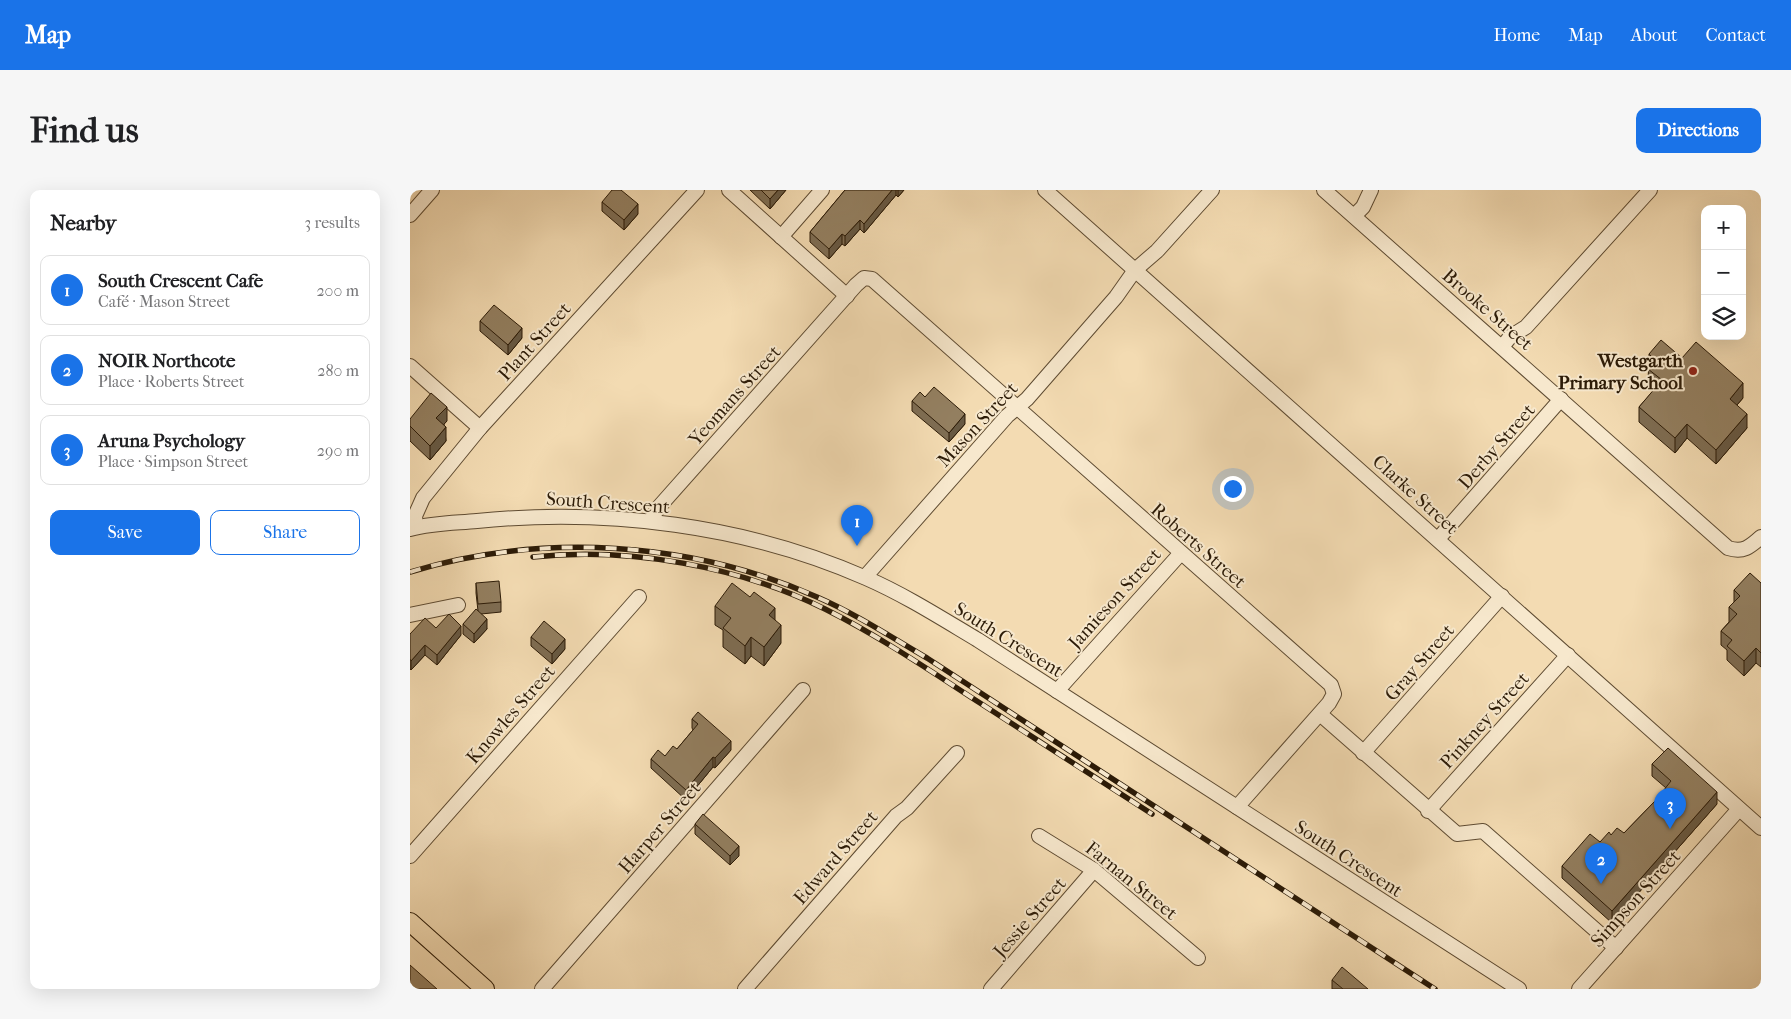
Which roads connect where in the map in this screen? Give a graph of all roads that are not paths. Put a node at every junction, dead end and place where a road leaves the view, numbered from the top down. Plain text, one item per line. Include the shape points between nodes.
1 (432, 190) edge
2 (697, 190) edge
3 (729, 190) edge
4 (822, 190) edge
5 (1045, 190) edge
6 (1212, 190) edge
7 (1324, 190) edge
8 (1371, 190) edge
9 (1650, 190) edge
10 (1350, 213) junction
11 (410, 215) edge
12 (780, 237) junction
13 (1138, 273) junction
14 (847, 296) junction
15 (1506, 350) junction
16 (410, 366) edge
17 (1561, 399) junction
18 (1017, 408) junction
19 (480, 428) junction
20 (413, 509) edge
21 (650, 520) junction
22 (413, 528) edge
23 (1761, 537) edge
24 (1438, 539) junction
25 (1180, 554) junction
26 (865, 578) junction
27 (1502, 596) junction
28 (639, 597) dead end
29 (458, 605) dead end
30 (410, 615) edge
31 (1568, 655) junction
32 (804, 690) dead end
33 (1057, 691) junction
34 (1320, 714) junction
35 (957, 753) dead end
36 (1363, 753) junction
37 (1237, 807) junction
38 (1739, 808) junction
39 (1428, 811) junction
40 (1761, 828) edge
41 (1039, 836) dead end
42 (410, 856) edge
43 (1094, 870) junction
44 (410, 922) edge
45 (1616, 948) junction
46 (1198, 958) dead end
47 (485, 989) edge
48 (542, 989) edge
49 (745, 989) edge
50 (991, 989) edge
51 (1518, 989) edge
52 (1579, 989) edge

1 - 11 street
2 - 19 street, Plant Street
3 - 12 street
4 - 12 street
5 - 13 street, Clarke Street
6 - 13 street, Mason Street
7 - 10 street, Brooke Street
8 - 10 street
9 - 15 street via 1526,327 1510,337
10 - 15 street, Brooke Street
12 - 14 street
13 - 18 street, Mason Street
13 - 24 street, Clarke Street
14 - 18 street, Roberts Street via 864,278 872,279
14 - 21 street, Yeomans Street
15 - 17 street, Brooke Street
16 - 19 street
17 - 23 street, Brooke Street via 1728,548 1736,551 1748,549
17 - 24 street, Derby Street
18 - 25 street, Roberts Street
18 - 26 street, Mason Street
19 - 20 street, Plant Street
20 - 22 street, Plant Street
21 - 22 street, South Crescent via 525,516
21 - 26 street, South Crescent via 722,532
24 - 27 street, Clarke Street
25 - 33 street, Jamieson Street
25 - 34 street, Roberts Street via 1331,685 1334,694
26 - 33 street, South Crescent via 919,605
27 - 31 street, Clarke Street
27 - 36 street, Gray Street
28 - 42 street, Knowles Street
29 - 30 street
31 - 38 street, Clarke Street
31 - 39 street, Pinkney Street
32 - 48 street, Harper Street
33 - 37 street, South Crescent
34 - 36 street
34 - 37 street
35 - 49 street, Edward Street via 896,816
36 - 39 street
37 - 51 street, South Crescent
38 - 40 street, Clarke Street
38 - 45 street, Simpson Street
39 - 45 street via 1457,834 1483,831
41 - 43 street, Farnan Street
43 - 46 street, Farnan Street
43 - 50 street, Jessie Street
44 - 47 main road
45 - 52 street, Simpson Street

